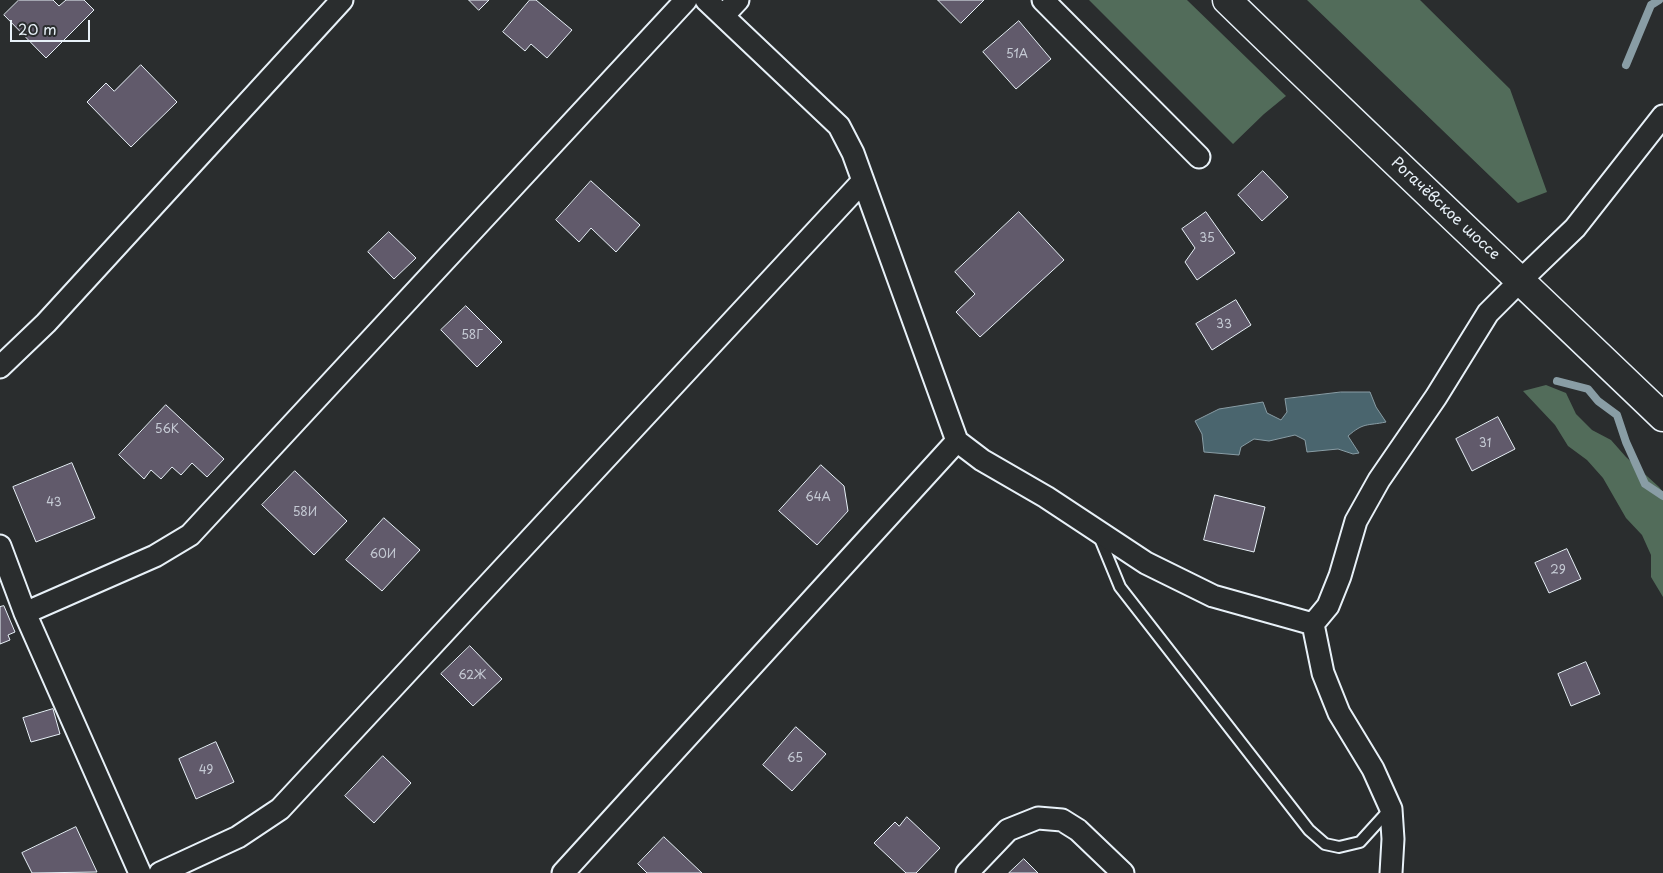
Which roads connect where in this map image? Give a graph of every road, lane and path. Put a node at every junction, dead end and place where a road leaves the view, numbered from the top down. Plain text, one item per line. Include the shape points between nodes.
1 (342, 0) edge
2 (686, 0) edge
3 (706, 0) edge
4 (738, 0) edge
5 (1043, 0) edge
6 (1228, 0) edge
7 (723, 16) junction
8 (1663, 116) edge
9 (1199, 157) dead end
10 (862, 182) junction
11 (1520, 280) junction
12 (0, 367) edge
13 (1663, 416) edge
14 (957, 441) junction
15 (1096, 530) junction
16 (0, 546) edge
17 (25, 613) junction
18 (1314, 624) junction
19 (1391, 809) junction
20 (140, 873) edge
21 (160, 873) edge
22 (562, 873) edge
23 (968, 873) edge
24 (1123, 873) edge
25 (1391, 873) edge

1 - 12 street via 46,323
2 - 17 street via 190,535 155,556
3 - 7 street
4 - 7 street
5 - 9 street
6 - 11 main road, Рогачёвское шоссе
7 - 10 street via 838,126 853,153
8 - 11 street via 1575,228
10 - 14 street
10 - 21 street via 280,809 238,837
11 - 13 main road, Рогачёвское шоссе
11 - 18 street via 1488,313 1379,480 1356,521 1328,606
14 - 15 street via 982,460
14 - 22 street
15 - 18 street via 1146,563 1213,596
15 - 19 lane via 1120,586 1310,830 1325,844 1339,847 1360,842
16 - 17 street
17 - 20 street
18 - 19 street via 1323,673 1339,713 1373,769
19 - 25 street
23 - 24 street via 1008,830 1038,818 1062,820 1078,830

